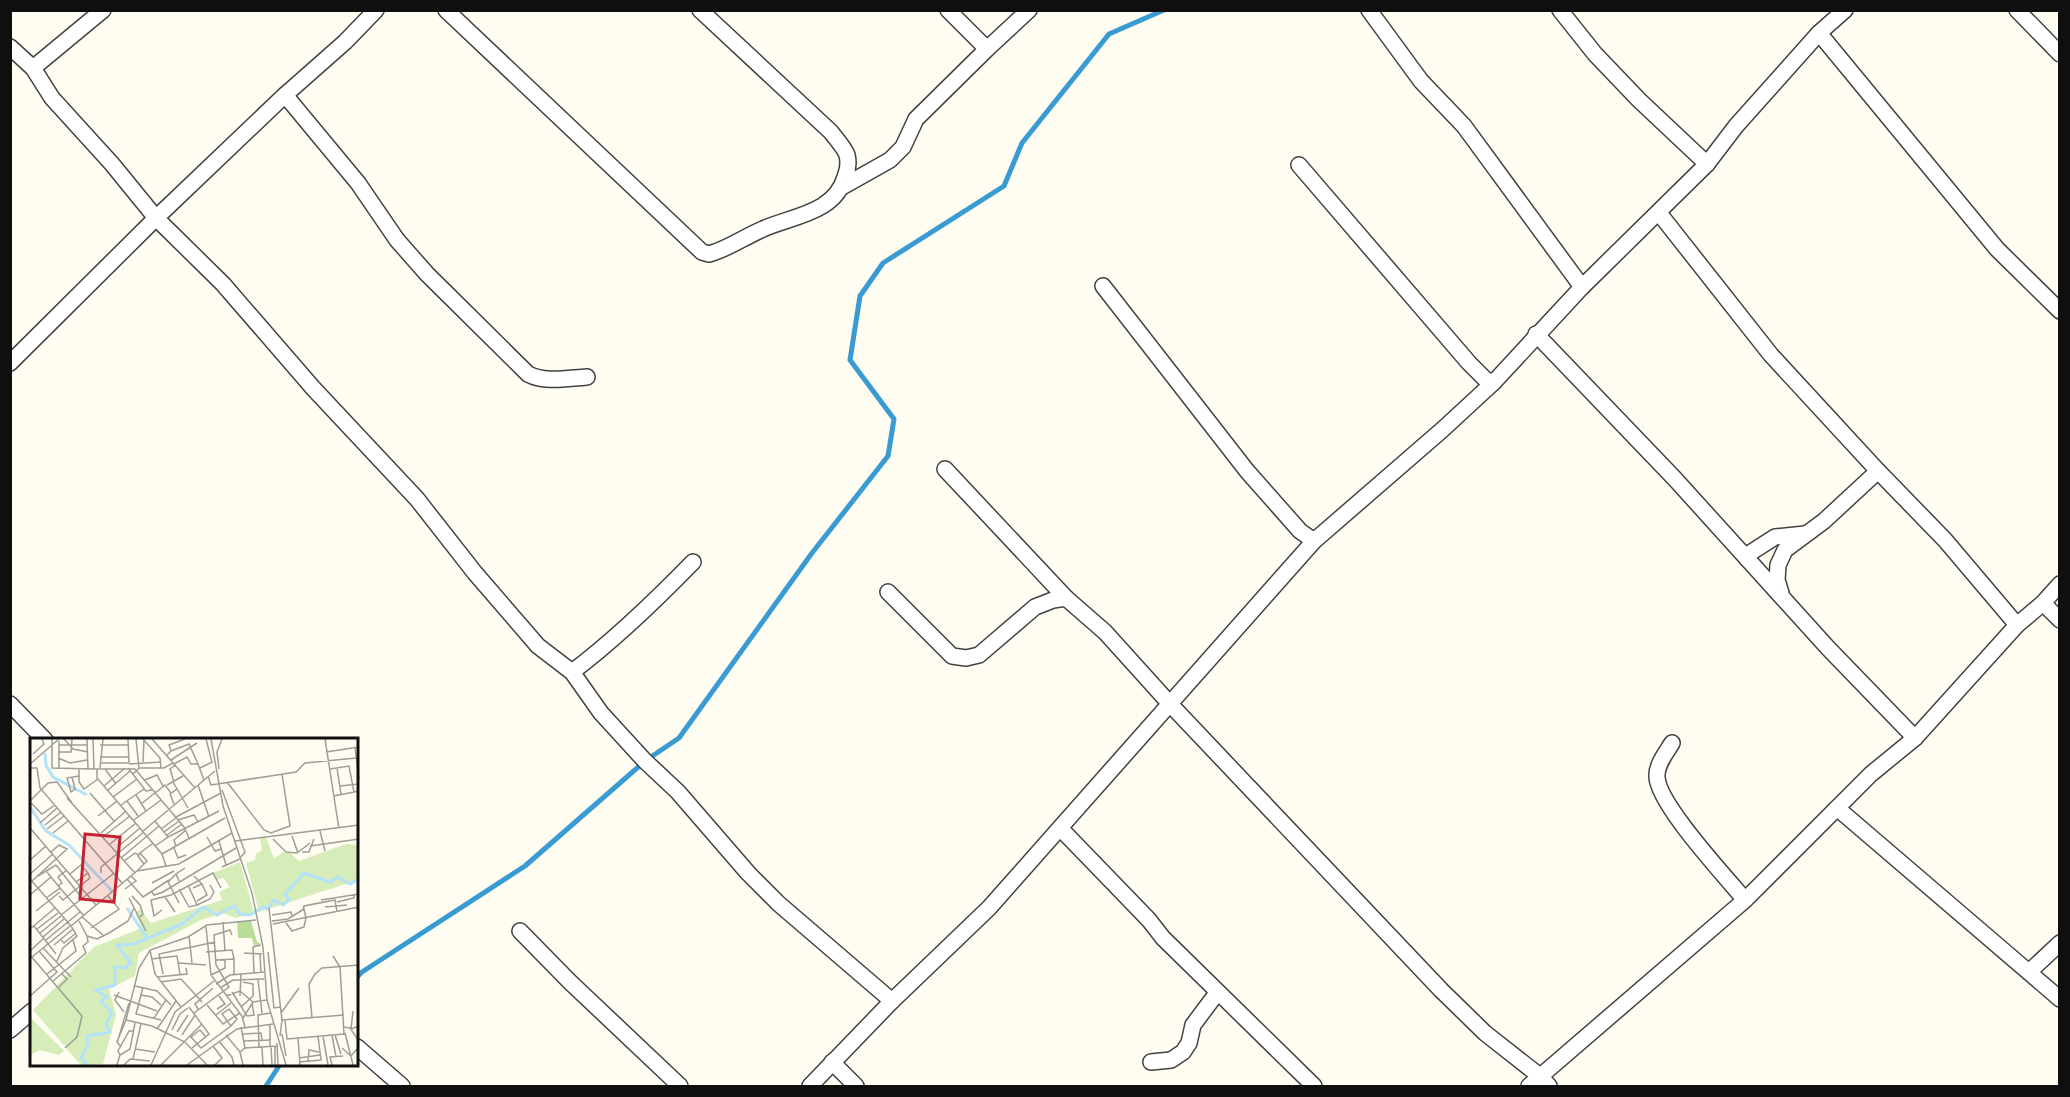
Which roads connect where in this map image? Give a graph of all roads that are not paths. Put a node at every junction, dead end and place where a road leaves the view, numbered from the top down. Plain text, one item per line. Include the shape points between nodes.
1 (104, 10) edge
2 (376, 10) edge
3 (446, 10) edge
4 (700, 10) edge
5 (948, 10) edge
6 (1029, 10) edge
7 (1369, 10) edge
8 (1560, 10) edge
9 (1845, 10) edge
10 (2017, 10) edge
11 (1819, 33) junction
12 (10, 47) edge
13 (987, 49) junction
14 (2060, 54) edge
15 (33, 68) junction
16 (285, 94) junction
17 (1707, 164) junction
18 (1299, 165) dead end
19 (842, 187) junction
20 (1659, 213) junction
21 (156, 218) junction
22 (1103, 286) dead end
23 (1582, 287) junction
24 (2060, 311) edge
25 (1536, 334) junction
26 (10, 363) edge
27 (587, 377) dead end
28 (1494, 381) junction
29 (945, 469) dead end
30 (1878, 471) junction
31 (1805, 534) junction
32 (1314, 541) junction
33 (1748, 559) junction
34 (693, 562) dead end
35 (2060, 584) edge
36 (888, 592) dead end
37 (1782, 597) junction
38 (1066, 598) junction
39 (2043, 603) junction
40 (2060, 620) edge
41 (2017, 625) junction
42 (572, 672) junction
43 (10, 704) edge
44 (1170, 704) junction
45 (43, 738) edge
46 (1915, 738) junction
47 (1672, 743) dead end
48 (1837, 808) junction
49 (1060, 828) junction
50 (1745, 900) junction
51 (519, 931) dead end
52 (2060, 943) edge
53 (2030, 972) junction
54 (1217, 993) junction
55 (2060, 999) edge
56 (892, 1001) junction
57 (30, 1013) edge
58 (10, 1030) edge
59 (358, 1048) edge
60 (832, 1062) junction
61 (1150, 1062) dead end
62 (1540, 1083) edge
63 (402, 1086) edge
64 (680, 1086) edge
65 (810, 1086) edge
66 (856, 1086) edge
67 (1314, 1086) edge

1 - 15 street
2 - 16 street
3 - 19 street via 702,252 717,252 763,229 811,212
4 - 19 street via 831,132 846,153 848,168
5 - 13 street
6 - 13 street
7 - 23 street via 1421,81 1464,126
8 - 17 street via 1595,54
9 - 11 street
10 - 14 street
11 - 17 street
11 - 24 street via 1997,249
12 - 15 street
13 - 19 street via 915,118 903,147 890,160
15 - 21 street via 52,99
16 - 21 street
16 - 27 street via 358,183 397,240 528,374 550,379
17 - 20 street
18 - 28 street via 1469,363 1486,380
20 - 23 street
20 - 30 street via 1771,355
21 - 26 street
21 - 42 street via 223,284 417,499 538,646
22 - 32 street via 1247,471 1300,531
23 - 25 street
25 - 28 street
25 - 33 street
28 - 32 street
29 - 38 street
30 - 31 street
30 - 41 street via 1953,548
31 - 33 street via 1775,537 1747,555
31 - 37 street via 1781,555 1777,580
32 - 44 street
33 - 37 street
34 - 42 street via 650,606
35 - 39 street
36 - 38 street via 952,656 966,658 979,655 1035,607
37 - 46 street
38 - 44 street via 1105,632
39 - 40 street
39 - 41 street
41 - 46 street
42 - 56 street via 601,713 678,792 748,873
43 - 45 street
44 - 49 street
44 - 62 street via 1441,990
46 - 48 street
47 - 50 street via 1657,777 1667,804
48 - 50 street
48 - 53 street
49 - 54 street
49 - 56 street via 989,908
50 - 62 street
51 - 64 street
52 - 53 street
53 - 55 street
54 - 61 street via 1193,1025 1183,1052 1172,1060
54 - 67 street
56 - 60 street
57 - 58 street
59 - 63 street
60 - 65 street
60 - 66 street

